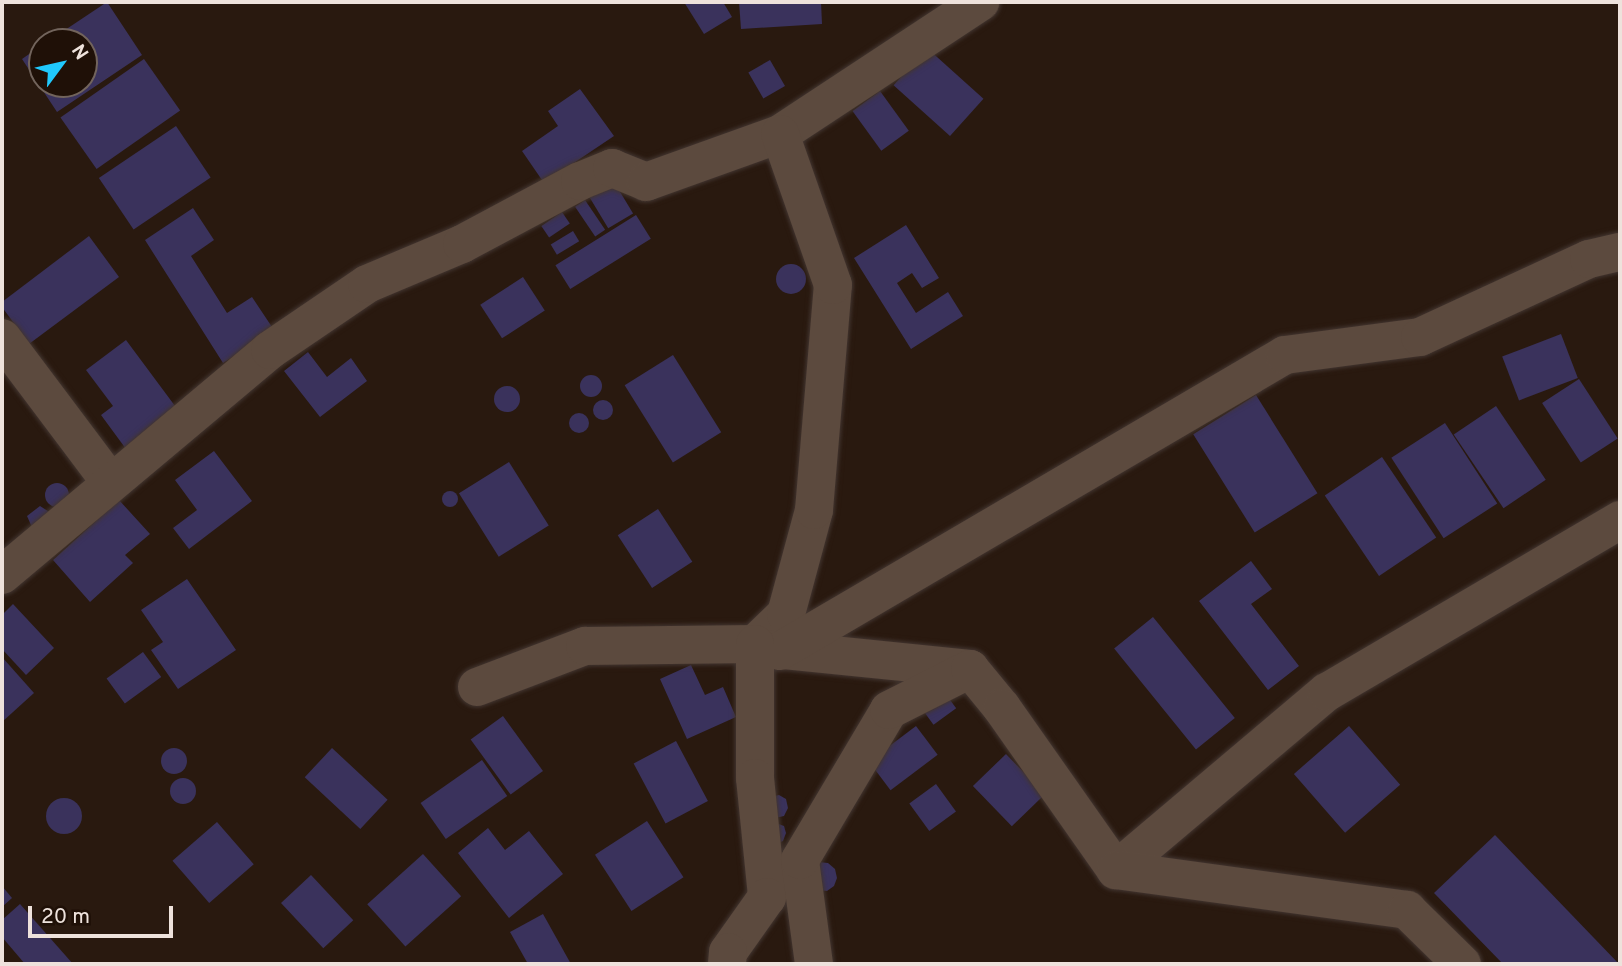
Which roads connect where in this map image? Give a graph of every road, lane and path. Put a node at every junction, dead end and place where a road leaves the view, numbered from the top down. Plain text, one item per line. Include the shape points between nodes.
1 (980, 2) edge
2 (780, 134) junction
3 (1620, 252) edge
4 (2, 338) edge
5 (110, 482) junction
6 (1620, 520) edge
7 (2, 575) edge
8 (768, 647) junction
9 (970, 669) junction
10 (477, 687) dead end
11 (800, 860) junction
12 (1116, 870) junction
13 (767, 897) junction
14 (727, 964) edge
15 (814, 964) edge
16 (1462, 964) edge

1 - 2 street
2 - 5 street via 646,182 611,168 461,244 366,284 270,350
2 - 8 street via 833,285 814,510 786,614
3 - 8 street via 1589,259 1420,338 1285,355
4 - 5 street
5 - 7 street
6 - 12 street via 1326,692
8 - 9 street
8 - 10 street via 585,646
8 - 13 street via 755,778
9 - 11 street via 889,710
9 - 12 street
11 - 13 street
11 - 15 street
12 - 16 street via 1408,910
13 - 14 street via 728,952

